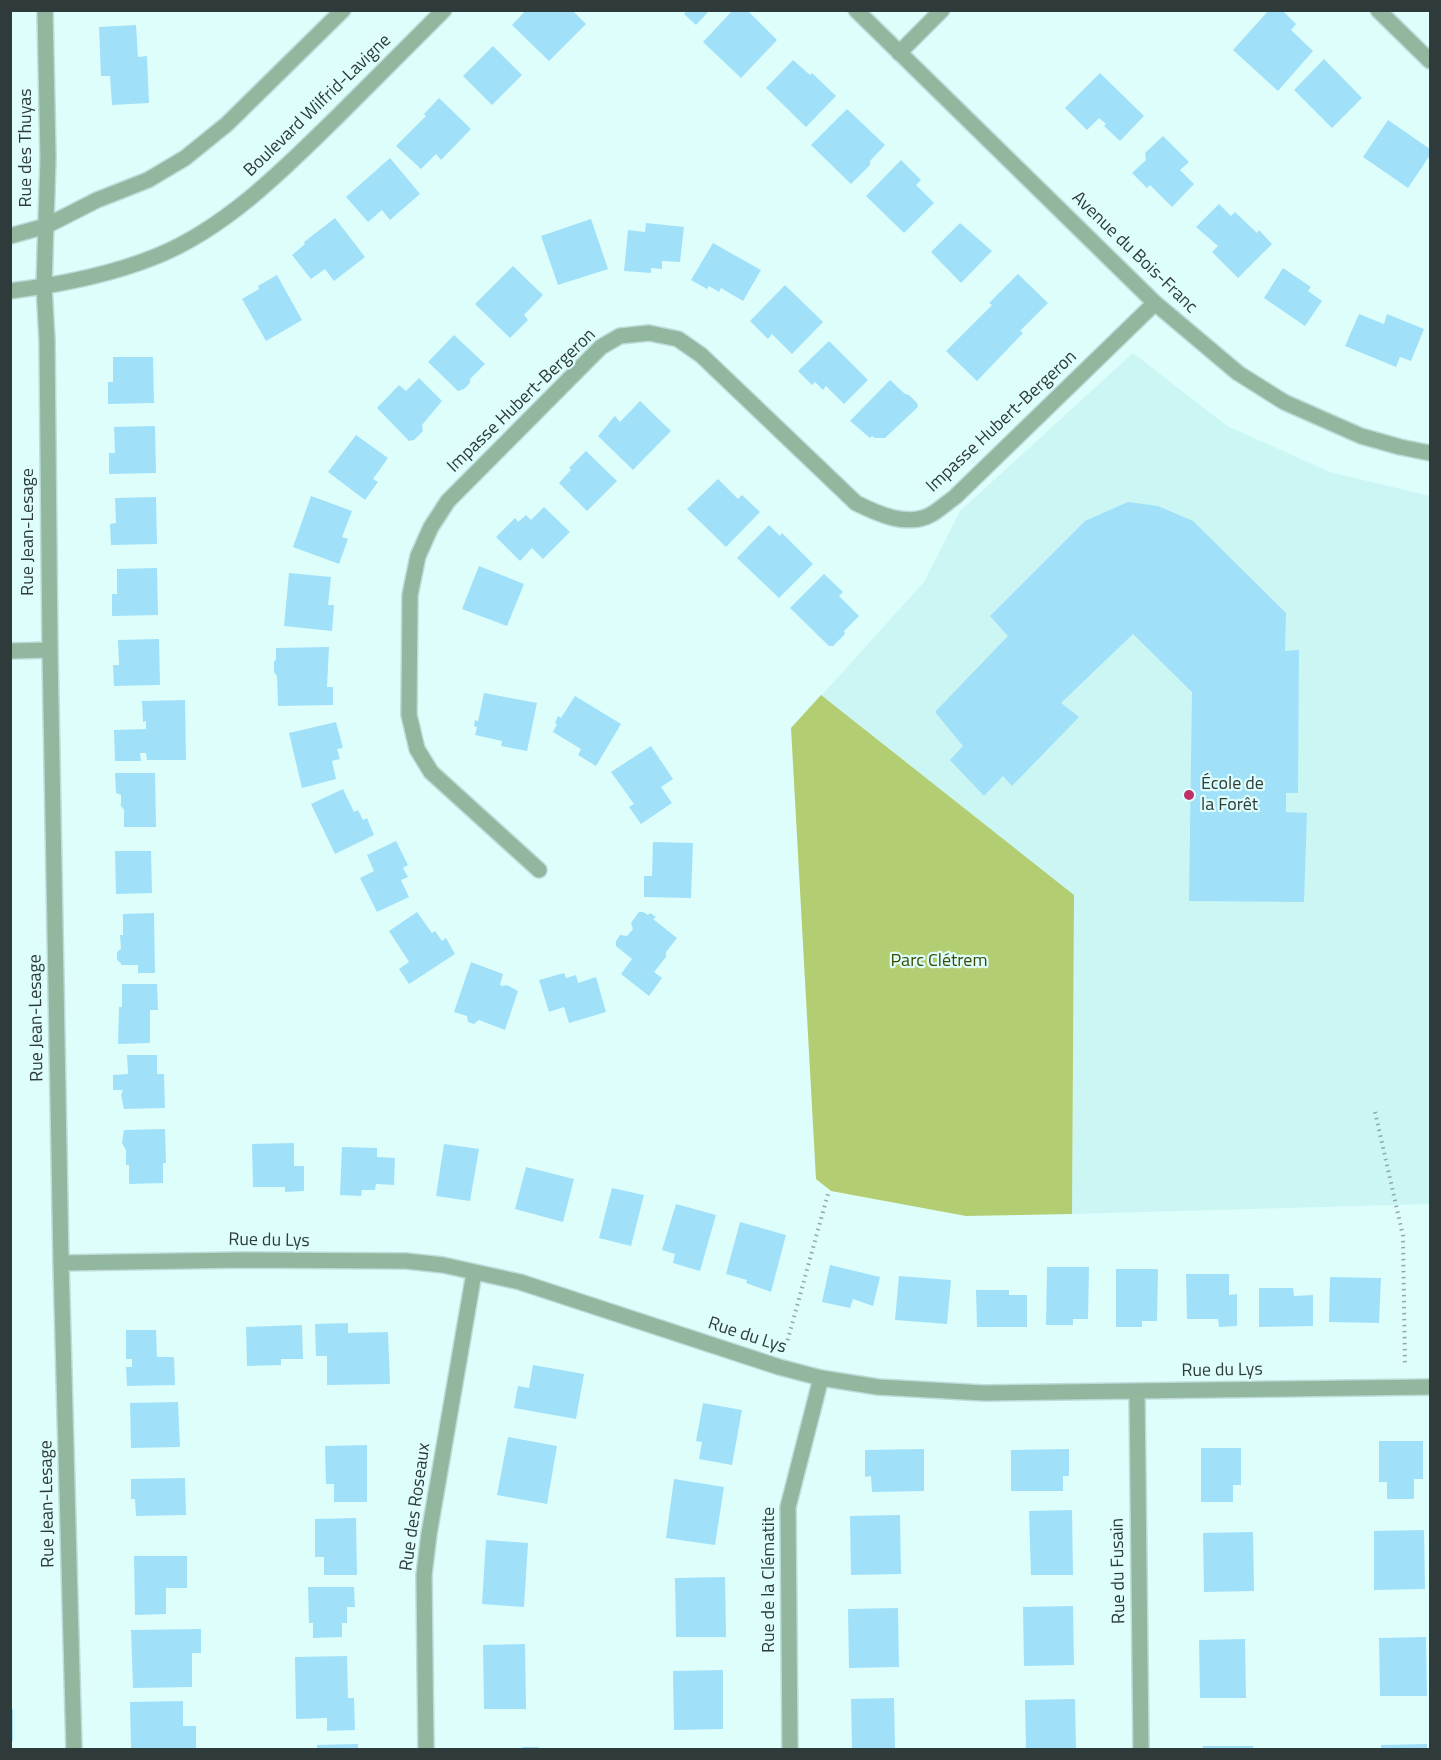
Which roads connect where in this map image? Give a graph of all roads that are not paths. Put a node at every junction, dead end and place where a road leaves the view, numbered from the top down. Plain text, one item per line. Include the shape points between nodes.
1 (45, 10) edge
2 (343, 10) edge
3 (444, 10) edge
4 (856, 10) edge
5 (942, 10) edge
6 (1378, 10) edge
7 (899, 53) junction
8 (1431, 61) edge
9 (46, 226) junction
10 (10, 236) edge
11 (44, 286) junction
12 (10, 291) edge
13 (1155, 303) junction
14 (1431, 453) edge
15 (50, 650) junction
16 (10, 651) edge
17 (539, 870) dead end
18 (61, 1263) junction
19 (474, 1273) junction
20 (821, 1378) junction
21 (1431, 1387) edge
22 (1137, 1392) junction
23 (74, 1749) edge
24 (426, 1749) edge
25 (790, 1749) edge
26 (1141, 1749) edge

1 - 9 street, Rue des Thuyas
2 - 9 street via 227,124 185,158 148,180
3 - 11 street, Boulevard Wilfrid-Lavigne via 286,168 202,232 157,256
4 - 7 street, Avenue du Bois-Franc
5 - 7 street
6 - 8 street
7 - 13 street, Avenue du Bois-Franc
9 - 10 street
9 - 11 street, Rue des Thuyas
11 - 12 street, Boulevard Wilfrid-Lavigne
11 - 15 street, Rue Jean-Lesage via 48,340
13 - 14 street, Avenue du Bois-Franc via 1238,373 1284,402 1361,436
13 - 17 street, Impasse Hubert-Bergeron via 955,497 930,515 907,520 881,516 856,503 701,355 678,339 649,333 620,336 602,347 448,501 418,556 410,595 409,715 417,749 431,772
15 - 16 street
15 - 18 street, Rue Jean-Lesage
18 - 19 street, Rue du Lys via 406,1261
18 - 23 street, Rue Jean-Lesage
19 - 20 street, Rue du Lys via 520,1282
19 - 24 street, Rue des Roseaux via 424,1575
20 - 22 street, Rue du Lys via 934,1392
20 - 25 street, Rue de la Clématite via 788,1507
21 - 22 street, Rue du Lys
22 - 26 street, Rue du Fusain

